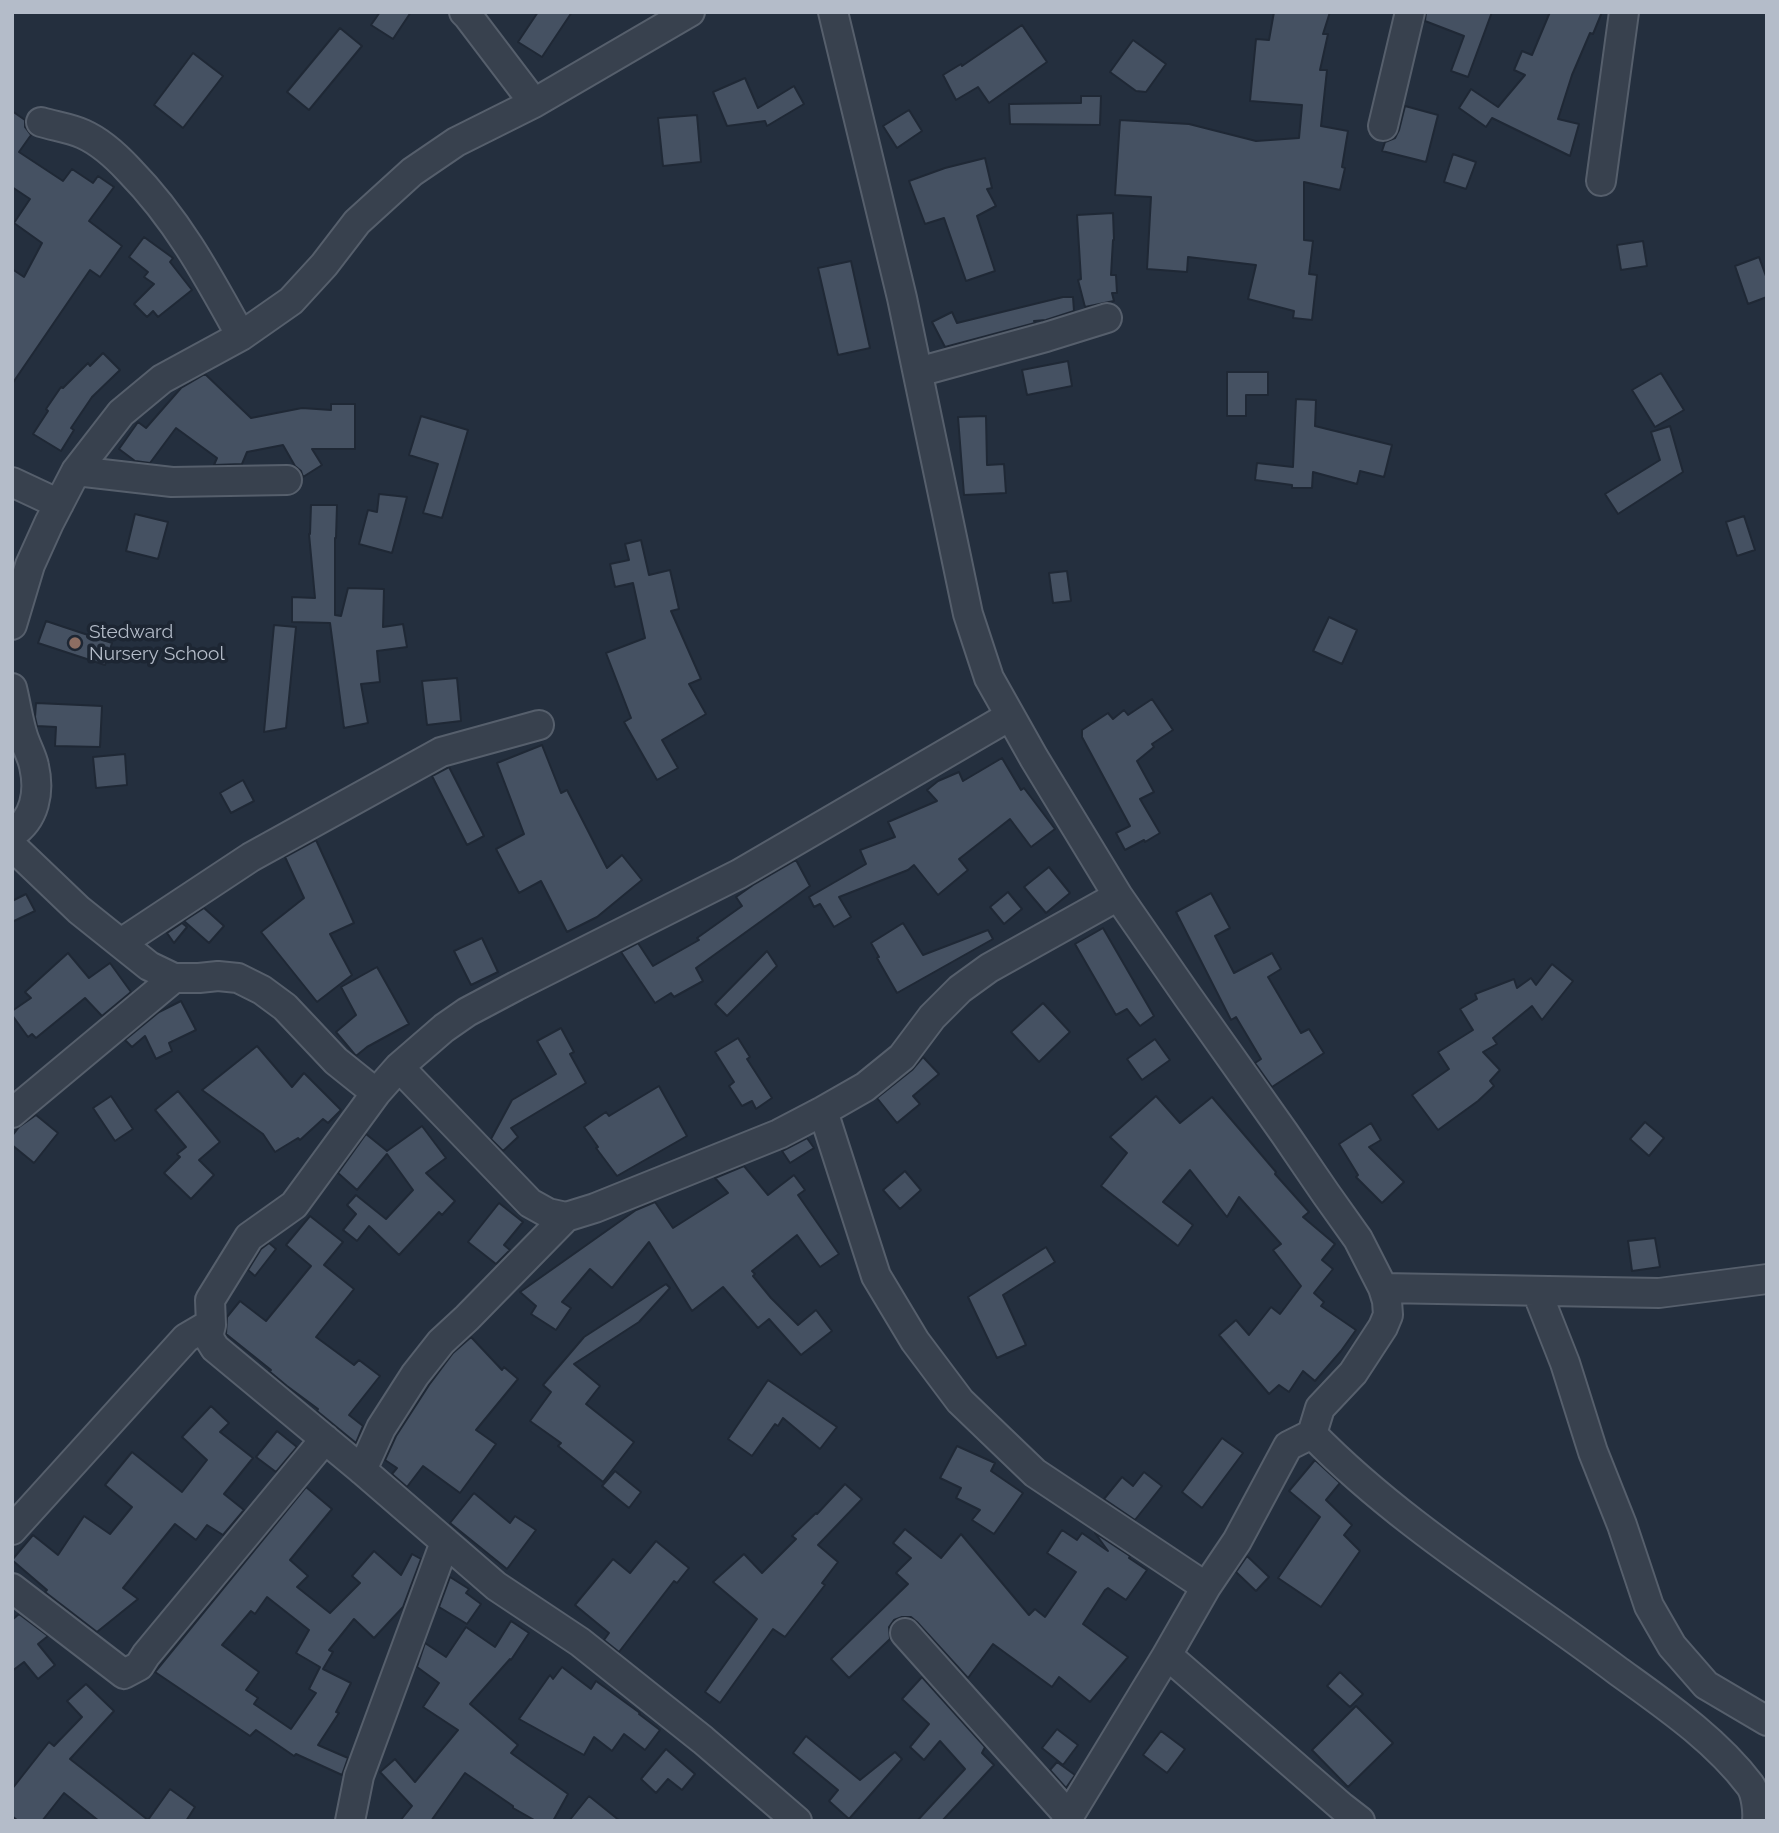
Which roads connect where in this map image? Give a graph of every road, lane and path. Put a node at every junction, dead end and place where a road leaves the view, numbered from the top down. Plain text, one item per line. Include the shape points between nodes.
1 (464, 12) edge
2 (690, 12) edge
3 (832, 12) edge
4 (1410, 12) edge
5 (1624, 12) edge
6 (534, 103) junction
7 (41, 121) dead end
8 (1383, 126) dead end
9 (1601, 181) dead end
10 (1107, 318) dead end
11 (241, 336) junction
12 (918, 372) junction
13 (76, 471) junction
14 (287, 480) dead end
15 (12, 482) edge
16 (59, 504) junction
17 (12, 625) edge
18 (12, 688) edge
19 (1010, 716) junction
20 (539, 725) dead end
21 (12, 834) edge
22 (12, 846) edge
23 (1118, 895) junction
24 (121, 943) junction
25 (174, 978) junction
26 (399, 1067) junction
27 (376, 1093) junction
28 (823, 1111) junction
29 (12, 1113) edge
30 (566, 1217) junction
31 (1767, 1279) edge
32 (1383, 1287) junction
33 (1537, 1292) junction
34 (209, 1333) junction
35 (1312, 1434) junction
36 (325, 1439) junction
37 (362, 1470) junction
38 (12, 1530) edge
39 (445, 1542) junction
40 (1206, 1587) junction
41 (12, 1588) edge
42 (905, 1633) dead end
43 (1167, 1655) junction
44 (1767, 1721) edge
45 (1067, 1818) edge
46 (350, 1821) edge
47 (797, 1821) edge
48 (1360, 1821) edge
49 (1757, 1821) edge

1 - 6 street
2 - 6 street
3 - 12 street
4 - 8 street
5 - 9 street
6 - 11 street via 456,142 412,172 357,222 291,301
7 - 11 street via 83,134 110,151 139,180 172,219
10 - 12 street
11 - 13 street via 162,379 121,413
12 - 19 street via 968,614 989,678
13 - 14 street via 172,482
13 - 16 street
15 - 16 street
16 - 17 street via 30,565
18 - 21 street via 36,790 32,813
19 - 23 street
19 - 26 street via 739,874 467,1012
20 - 24 street via 441,752 251,857
22 - 24 street
23 - 28 street via 960,989 901,1057 865,1087
23 - 32 street via 1358,1239
24 - 25 street via 149,966
25 - 27 street via 238,978 262,990
25 - 29 street
26 - 27 street
26 - 30 street via 530,1203
27 - 34 street via 294,1205 249,1237 211,1300
28 - 30 street via 690,1170
28 - 40 street via 876,1276 915,1341 960,1401 1035,1473
30 - 37 street via 441,1342 381,1428
31 - 33 street via 1660,1293
32 - 33 street
32 - 35 street via 1388,1315 1383,1327 1353,1373 1320,1408
33 - 44 street via 1649,1606 1672,1646 1706,1685
34 - 36 street via 215,1348
34 - 38 street via 203,1328 186,1338
35 - 40 street via 1288,1446 1237,1541
35 - 49 street via 1398,1512 1583,1644 1715,1747 1752,1788
36 - 37 street
36 - 41 street via 139,1666 124,1674
37 - 39 street
39 - 46 street via 359,1776
39 - 47 street via 496,1586 590,1650
40 - 43 street
42 - 45 street
43 - 45 street
43 - 48 street

